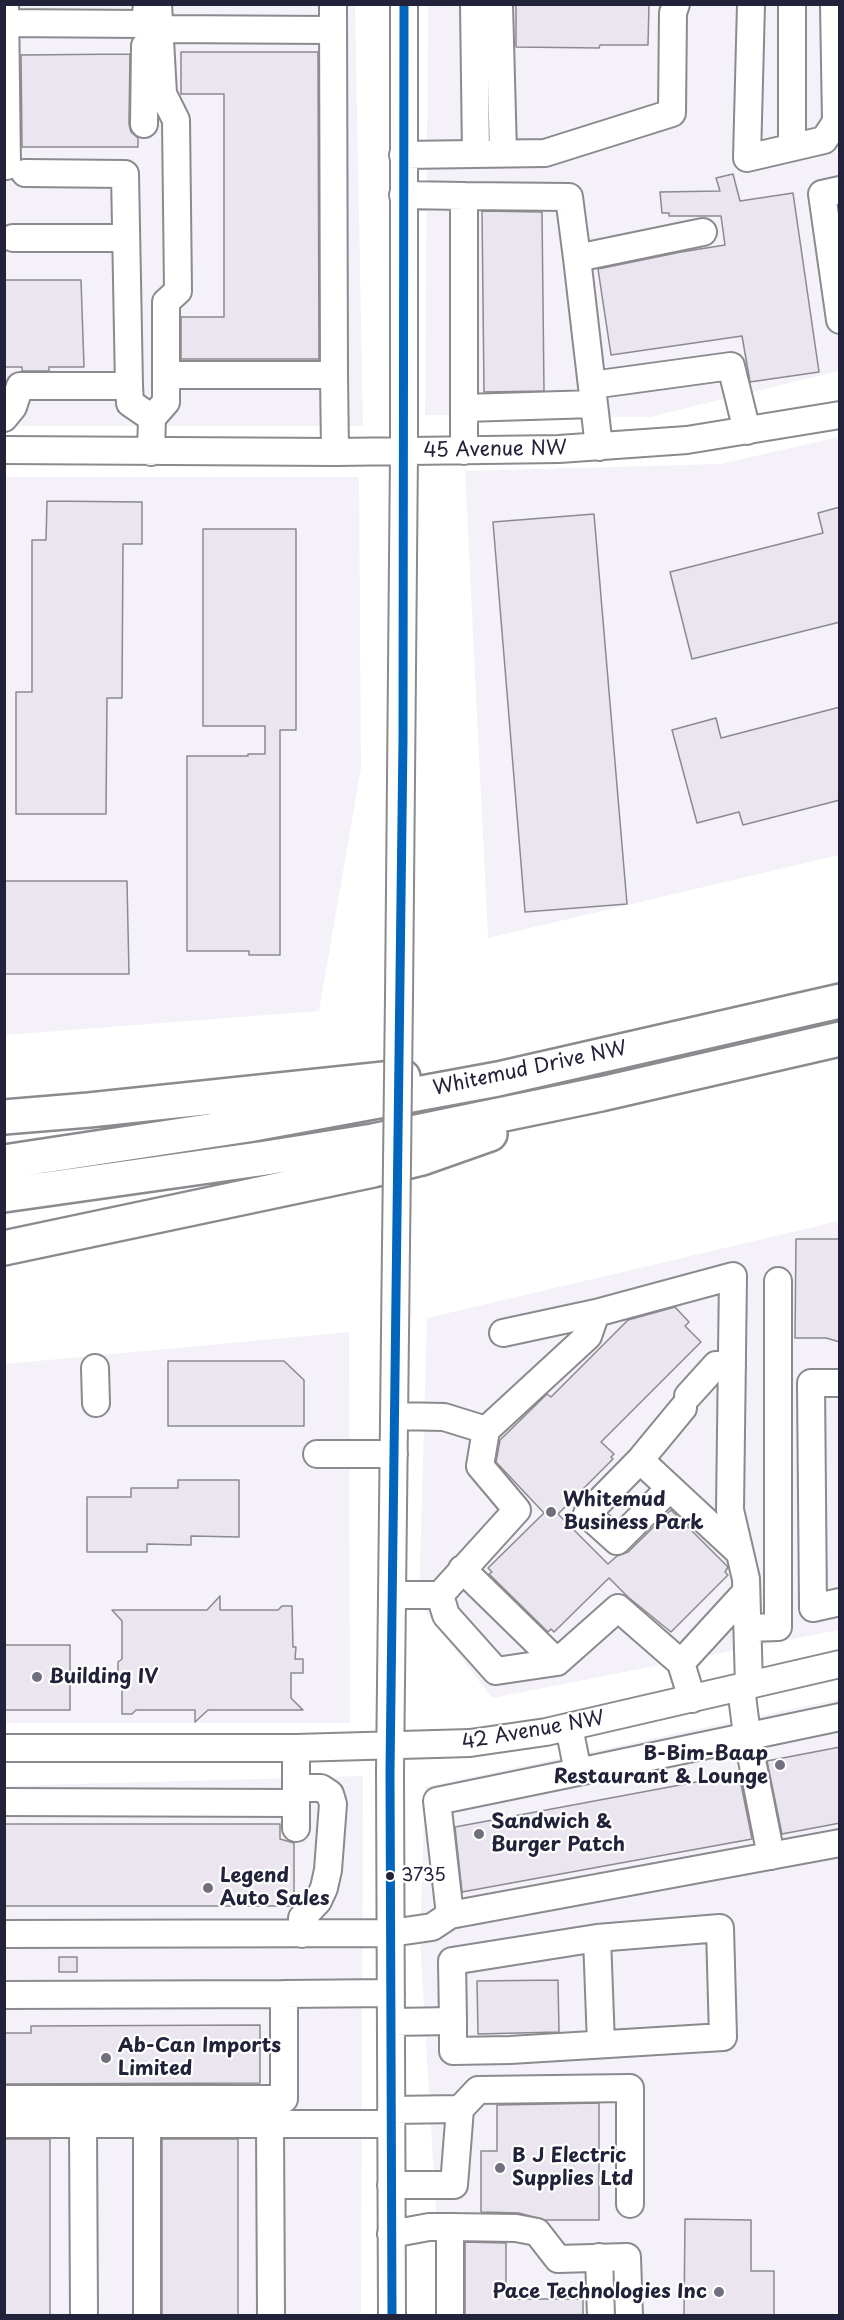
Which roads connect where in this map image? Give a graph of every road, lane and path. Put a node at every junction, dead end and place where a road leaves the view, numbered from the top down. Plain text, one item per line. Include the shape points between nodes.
1 (333, 4) edge
2 (404, 4) edge
3 (474, 4) edge
4 (499, 4) edge
5 (676, 4) edge
6 (751, 4) edge
7 (792, 4) edge
8 (834, 4) edge
9 (153, 16) edge
10 (6, 17) edge
11 (333, 30) junction
12 (838, 122) edge
13 (144, 124) dead end
14 (792, 147) junction
15 (503, 153) junction
16 (476, 154) junction
17 (403, 155) junction
18 (15, 169) edge
19 (840, 190) edge
20 (403, 195) junction
21 (464, 196) junction
22 (703, 232) dead end
23 (13, 238) dead end
24 (126, 238) junction
25 (577, 258) junction
26 (840, 320) edge
27 (166, 375) junction
28 (334, 375) junction
29 (129, 386) junction
30 (593, 395) junction
31 (465, 408) junction
32 (840, 415) edge
33 (4, 418) edge
34 (152, 418) junction
35 (747, 431) junction
36 (599, 447) junction
37 (4, 450) edge
38 (404, 451) junction
39 (464, 451) junction
40 (151, 452) junction
41 (335, 452) junction
42 (840, 1000) edge
43 (840, 1039) edge
44 (498, 1079) junction
45 (601, 1094) junction
46 (4, 1117) edge
47 (4, 1162) edge
48 (4, 1195) edge
49 (4, 1248) edge
50 (778, 1281) dead end
51 (596, 1313) junction
52 (503, 1333) dead end
53 (732, 1367) junction
54 (95, 1368) dead end
55 (840, 1383) edge
56 (96, 1403) dead end
57 (394, 1416) junction
58 (486, 1430) junction
59 (316, 1454) dead end
60 (394, 1454) junction
61 (640, 1460) junction
62 (669, 1489) junction
63 (740, 1553) junction
64 (462, 1569) junction
65 (746, 1592) junction
66 (392, 1595) junction
67 (440, 1595) junction
68 (840, 1602) edge
69 (748, 1628) junction
70 (557, 1662) junction
71 (681, 1663) junction
72 (840, 1664) edge
73 (745, 1687) junction
74 (692, 1699) junction
75 (840, 1717) edge
76 (569, 1727) junction
77 (747, 1736) junction
78 (390, 1747) junction
79 (4, 1748) edge
80 (296, 1748) junction
81 (578, 1772) junction
82 (4, 1802) edge
83 (296, 1807) junction
84 (840, 1843) edge
85 (771, 1856) junction
86 (450, 1915) junction
87 (391, 1933) junction
88 (4, 1934) edge
89 (302, 1934) junction
90 (597, 1938) junction
91 (392, 1993) junction
92 (285, 1994) junction
93 (4, 1995) edge
94 (453, 2021) junction
95 (392, 2022) junction
96 (602, 2044) junction
97 (4, 2099) edge
98 (460, 2109) junction
99 (391, 2117) junction
100 (4, 2124) edge
101 (83, 2124) junction
102 (147, 2124) junction
103 (270, 2124) junction
104 (391, 2186) junction
105 (630, 2204) dead end
106 (450, 2227) junction
107 (392, 2234) junction
108 (599, 2258) junction
109 (84, 2316) edge
110 (147, 2316) edge
111 (271, 2316) edge
112 (392, 2316) edge
113 (450, 2316) edge
114 (601, 2316) edge
115 (628, 2316) edge

1 - 11 street
2 - 17 street
3 - 16 street
4 - 15 street
5 - 15 street via 672,113 545,153
6 - 14 street via 747,158
7 - 14 street
8 - 12 street
9 - 10 street
9 - 11 street
9 - 13 street
9 - 27 street via 164,94 176,120 178,291 166,302
10 - 18 street via 7,166
11 - 28 street
12 - 14 street via 824,140
15 - 16 street
16 - 17 street
17 - 20 street
18 - 24 street via 125,174
19 - 26 street via 822,194
20 - 21 street
20 - 38 street
21 - 25 street via 568,197
21 - 31 street
22 - 25 street
23 - 24 street
24 - 29 street
25 - 30 street
27 - 28 street
27 - 34 street via 166,402
28 - 41 street
29 - 33 street via 20,386 13,407
29 - 34 street via 130,403
30 - 31 street
30 - 35 street via 731,366
30 - 36 street
31 - 39 street
32 - 35 street, 45 Avenue NW
34 - 40 street
35 - 36 street, 45 Avenue NW
36 - 39 street, 45 Avenue NW
37 - 40 street, 45 Avenue NW
38 - 39 street, 45 Avenue NW
38 - 41 street, 45 Avenue NW
38 - 57 street, bridge
40 - 41 street, 45 Avenue NW
42 - 44 highway, Whitemud Drive NW
43 - 45 highway, Whitemud Drive NW
44 - 46 highway via 409,1076
44 - 47 highway, Whitemud Drive NW via 248,1125
45 - 48 highway, Whitemud Drive NW via 373,1141
45 - 49 highway via 422,1158
50 - 69 street via 778,1627
51 - 52 street
51 - 53 street via 732,1276
51 - 58 street via 588,1336
53 - 61 street via 716,1365
53 - 63 street via 730,1510
54 - 56 street
55 - 68 street via 811,1383 813,1608
57 - 58 street via 444,1417
57 - 60 street
58 - 64 street via 480,1466 516,1510
59 - 60 street
60 - 66 street
61 - 62 street
61 - 62 street via 586,1514 617,1541
62 - 63 street
63 - 65 street
64 - 67 street
64 - 70 street
65 - 69 street
65 - 71 street
66 - 67 street
66 - 78 street
67 - 70 street via 446,1616 496,1671
69 - 73 street
70 - 71 street via 618,1608
71 - 74 street
72 - 73 street, 42 Avenue NW
73 - 74 street, 42 Avenue NW
73 - 77 street
74 - 76 street, 42 Avenue NW
75 - 77 street
76 - 78 street, 42 Avenue NW via 495,1740
76 - 81 street
77 - 81 street
77 - 85 street
78 - 80 street, 42 Avenue NW
78 - 87 street
79 - 80 street, 42 Avenue NW
80 - 83 street
81 - 86 street via 437,1801
82 - 83 street
83 - 89 street via 321,1788 330,1794 333,1804 324,1888 302,1918
84 - 85 street
85 - 86 street
86 - 87 street via 432,1928
87 - 89 street
87 - 91 street
88 - 89 street
90 - 94 street via 452,1961
90 - 96 street
90 - 96 street via 720,1928 723,2037
91 - 92 street
91 - 95 street
92 - 93 street
92 - 97 street via 284,2099
94 - 95 street
94 - 96 street via 453,2051
95 - 99 street
98 - 99 street
98 - 104 street via 454,2185
98 - 105 street via 478,2090 630,2088
99 - 103 street
99 - 104 street
100 - 101 street
101 - 102 street
101 - 109 street
102 - 103 street
102 - 110 street
103 - 111 street
104 - 107 street
106 - 107 street
106 - 108 street via 537,2232 558,2259
106 - 113 street
107 - 112 street
108 - 114 street
108 - 115 street via 627,2257

